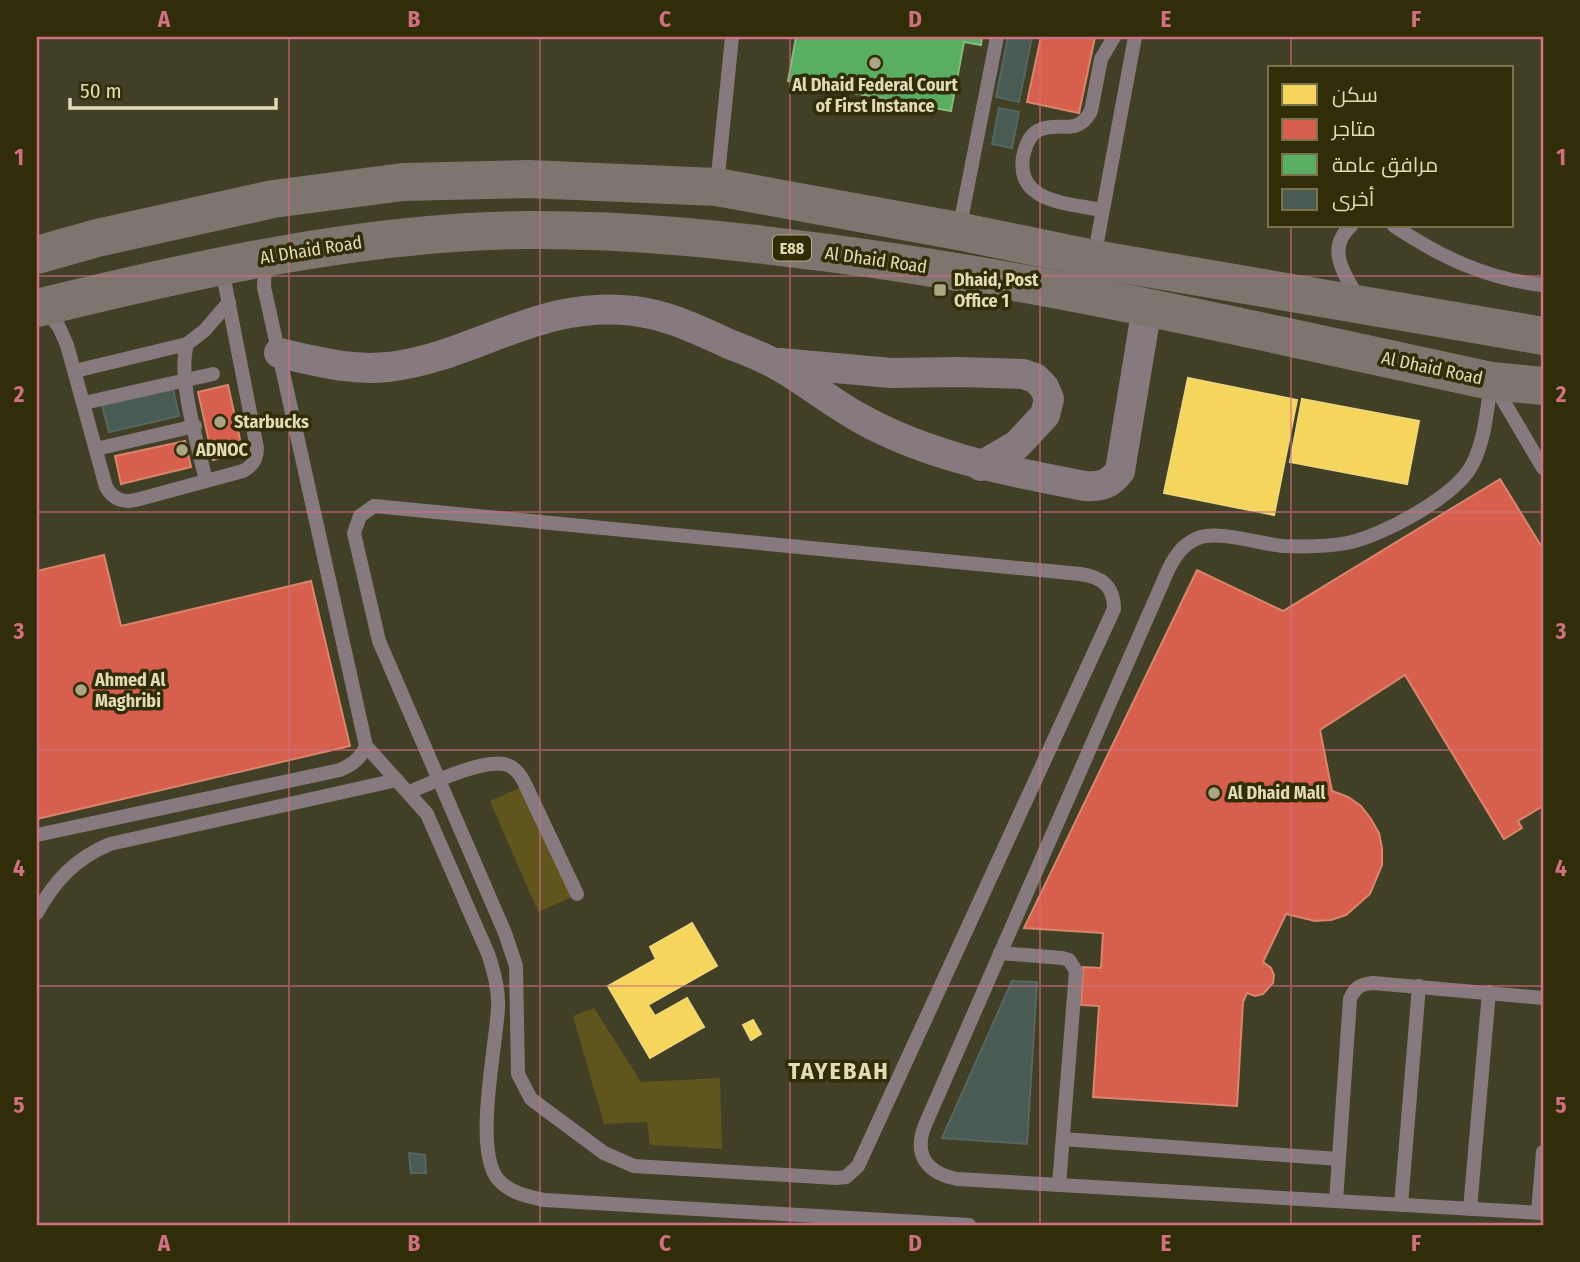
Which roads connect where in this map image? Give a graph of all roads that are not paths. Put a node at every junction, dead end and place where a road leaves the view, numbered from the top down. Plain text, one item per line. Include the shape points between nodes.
1 (732, 37) edge
2 (997, 37) edge
3 (1114, 37) edge
4 (1135, 37) edge
5 (717, 187) junction
6 (1101, 211) junction
7 (1350, 228) edge
8 (1397, 228) edge
9 (958, 231) junction
10 (37, 255) edge
11 (266, 256) junction
12 (1094, 259) junction
13 (225, 284) junction
14 (1543, 285) edge
15 (1362, 303) junction
16 (1147, 307) junction
17 (40, 308) edge
18 (1543, 318) edge
19 (1454, 320) junction
20 (1543, 336) edge
21 (187, 344) junction
22 (278, 353) junction
23 (773, 363) junction
24 (75, 371) junction
25 (213, 374) dead end
26 (186, 381) junction
27 (1491, 381) junction
28 (1543, 386) edge
29 (1543, 396) edge
30 (85, 403) junction
31 (195, 426) junction
32 (96, 449) junction
33 (981, 466) junction
34 (1543, 468) edge
35 (206, 481) junction
36 (366, 746) junction
37 (440, 779) junction
38 (397, 780) junction
39 (409, 792) junction
40 (37, 835) edge
41 (577, 894) dead end
42 (37, 914) edge
43 (1000, 953) junction
44 (1419, 986) junction
45 (1489, 992) junction
46 (1543, 998) edge
47 (1063, 1139) junction
48 (1543, 1152) edge
49 (1339, 1159) junction
50 (1059, 1185) junction
51 (1336, 1201) junction
52 (1401, 1205) junction
53 (1470, 1209) junction
54 (1541, 1213) edge
55 (970, 1225) edge

1 - 5 lane
2 - 9 lane
3 - 6 lane via 1101,59 1088,117 1078,126 1032,134 1023,158 1023,175 1033,192
4 - 6 lane
5 - 9 highway
5 - 10 highway via 528,179 391,184 273,199
6 - 12 lane
7 - 15 lane via 1339,243 1338,256
8 - 14 lane via 1432,251 1476,270
9 - 12 highway
11 - 13 highway, Al Dhaid Road / E88
11 - 16 highway, Al Dhaid Road / E88 via 399,237 525,230 632,232 918,265
11 - 22 lane via 264,287
12 - 15 highway
13 - 17 highway, Al Dhaid Road / E88
13 - 21 lane via 205,330
13 - 35 lane via 257,455 243,471
15 - 19 highway
16 - 27 highway, Al Dhaid Road / E88
16 - 33 street via 1120,471 1111,481 1099,487 1085,486
17 - 24 lane via 59,327
18 - 19 highway
19 - 20 highway
21 - 24 lane
21 - 26 lane via 183,357
22 - 23 street via 340,367 388,366 436,356 549,316 606,309 662,316
22 - 36 lane
23 - 33 street via 859,418
23 - 33 street via 891,373 1023,374 1035,379 1049,399 1045,415 1017,444
24 - 30 lane
25 - 26 lane
26 - 30 lane
26 - 31 lane
27 - 28 highway, Al Dhaid Road / E88
27 - 29 highway
27 - 34 lane
27 - 43 lane via 1481,443 1471,467 1454,488 1381,531 1315,547 1221,537 1199,538 1180,549
30 - 32 lane
31 - 32 lane
31 - 35 lane
32 - 35 lane via 106,487 122,501
36 - 38 lane
36 - 40 lane via 353,764 340,771
37 - 37 lane via 373,622 354,533 360,516 374,506 1092,576 1102,580 1114,598 1114,609 858,1166 846,1177 634,1166 604,1153 531,1099 519,1074 516,965
37 - 39 lane
37 - 41 lane via 495,764 516,771
38 - 39 lane
38 - 42 lane via 110,844 66,871
39 - 55 lane via 434,827 496,980 487,1152 497,1177 518,1195
43 - 47 lane via 1062,958 1076,971
43 - 50 lane via 920,1136 920,1147 929,1167 949,1178
44 - 45 lane
44 - 49 lane via 1364,984 1352,993
44 - 52 lane
45 - 46 lane
45 - 53 lane
47 - 49 lane
47 - 50 lane
48 - 54 lane
49 - 51 lane
50 - 51 lane
51 - 52 lane
52 - 53 lane
53 - 54 lane

